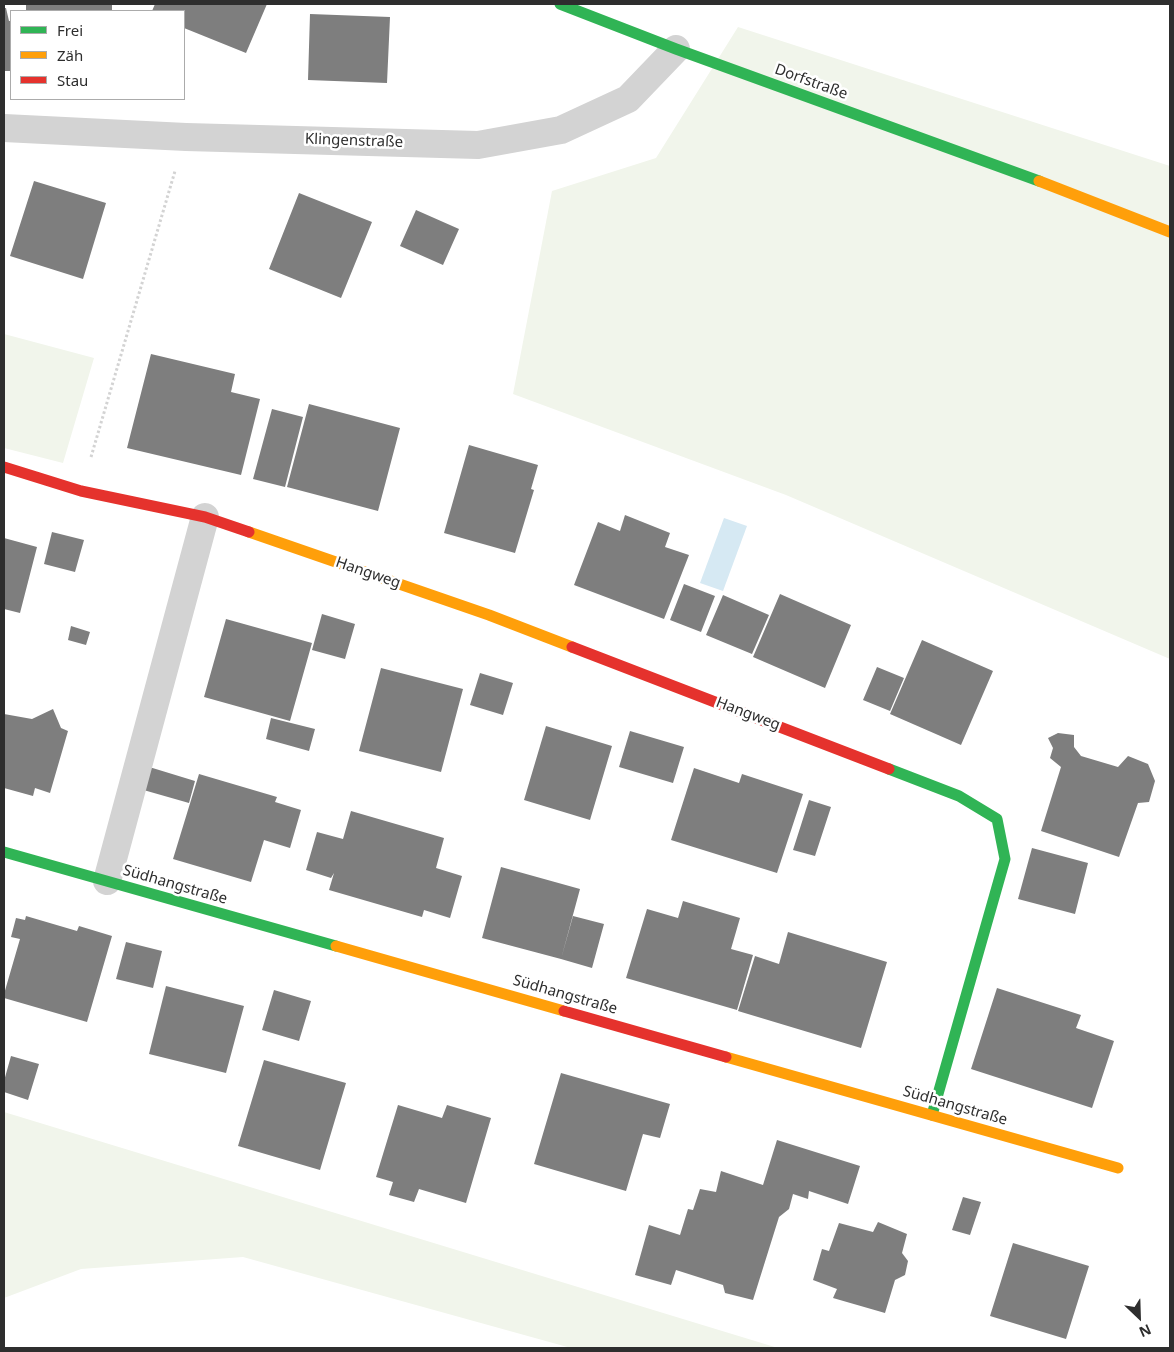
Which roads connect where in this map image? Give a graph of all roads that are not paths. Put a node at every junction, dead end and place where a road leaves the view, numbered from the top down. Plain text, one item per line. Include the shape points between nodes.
1 (560, 4) edge
2 (676, 50) junction
3 (4, 128) edge
4 (1170, 232) edge
5 (4, 467) edge
6 (205, 517) junction
7 (4, 852) edge
8 (107, 881) junction
9 (932, 1114) junction
10 (1118, 1168) dead end

1 - 2 street, Dorfstraße
2 - 3 street, Klingenstraße via 628,99 561,130 478,145
2 - 4 street, Dorfstraße
5 - 6 street, Hangweg via 81,491
6 - 8 street
6 - 9 street, Hangweg via 498,618 959,796 997,819 1005,859
7 - 8 street, Südhangstraße
8 - 9 street, Südhangstraße
9 - 10 street, Südhangstraße

